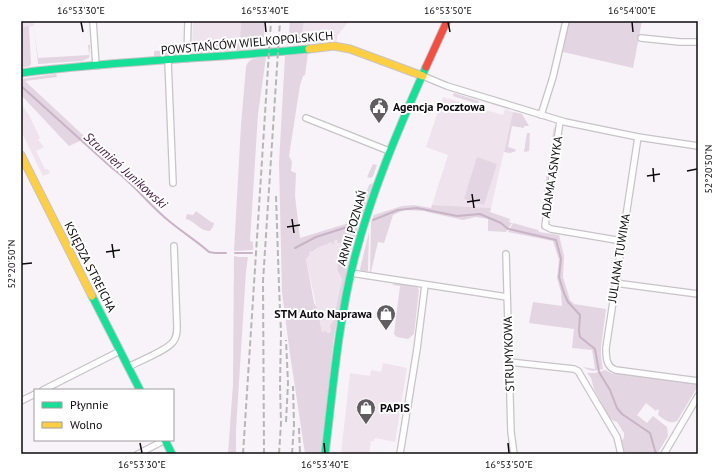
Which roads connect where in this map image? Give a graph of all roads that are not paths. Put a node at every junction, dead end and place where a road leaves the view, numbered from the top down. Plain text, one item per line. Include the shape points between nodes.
1 (93, 21) edge
2 (188, 21) edge
3 (447, 21) edge
4 (566, 21) edge
5 (640, 38) dead end
6 (698, 42) edge
7 (187, 59) junction
8 (168, 61) junction
9 (96, 66) junction
10 (21, 73) edge
11 (423, 76) junction
12 (541, 115) junction
13 (306, 118) dead end
14 (560, 121) junction
15 (638, 137) junction
16 (698, 146) edge
17 (390, 151) junction
18 (21, 155) edge
19 (173, 183) dead end
20 (622, 241) junction
21 (174, 246) dead end
22 (506, 254) dead end
23 (351, 273) junction
24 (615, 283) junction
25 (425, 285) junction
26 (698, 294) edge
27 (507, 297) junction
28 (120, 351) junction
29 (509, 362) junction
30 (128, 367) junction
31 (698, 380) edge
32 (45, 389) edge
33 (139, 389) edge
34 (34, 394) edge
35 (698, 396) edge
36 (21, 401) edge
37 (163, 441) edge
38 (166, 441) edge
39 (138, 454) edge
40 (172, 454) edge
41 (325, 454) edge
42 (400, 454) edge
43 (514, 454) edge
44 (621, 454) edge
45 (664, 454) edge

1 - 9 street
2 - 7 street
3 - 11 street, ARMII POZNAŃ
4 - 12 street
5 - 6 street
7 - 8 street, POWSTAŃCÓW WIELKOPOLSKICH
7 - 11 street, POWSTAŃCÓW WIELKOPOLSKICH via 336,46
8 - 9 street, POWSTAŃCÓW WIELKOPOLSKICH
8 - 19 street
9 - 10 street, POWSTAŃCÓW WIELKOPOLSKICH
11 - 12 street
11 - 17 street, ARMII POZNAŃ
12 - 14 street
13 - 17 street
14 - 15 street
14 - 20 street, ADAMA ASNYKA via 545,226 550,230
15 - 16 street
15 - 20 street, JULIANA TUWIMA
17 - 23 street, ARMII POZNAŃ via 369,208
18 - 28 street, KSIĘDZA STREICHA
20 - 24 street, JULIANA TUWIMA
21 - 30 street via 176,336 166,348
22 - 27 street, STRUMYKOWA
23 - 25 street
23 - 41 street, ARMII POZNAŃ via 338,344
24 - 26 street
24 - 31 street, JULIANA TUWIMA via 606,348 607,363 610,367
25 - 27 street
25 - 42 street
27 - 29 street, STRUMYKOWA
28 - 30 street, KSIĘDZA STREICHA
28 - 32 street
29 - 43 street, STRUMYKOWA via 510,432
29 - 44 street via 578,371 617,437
30 - 33 street, KSIĘDZA STREICHA
34 - 36 street
35 - 45 street
37 - 39 street
38 - 40 street

